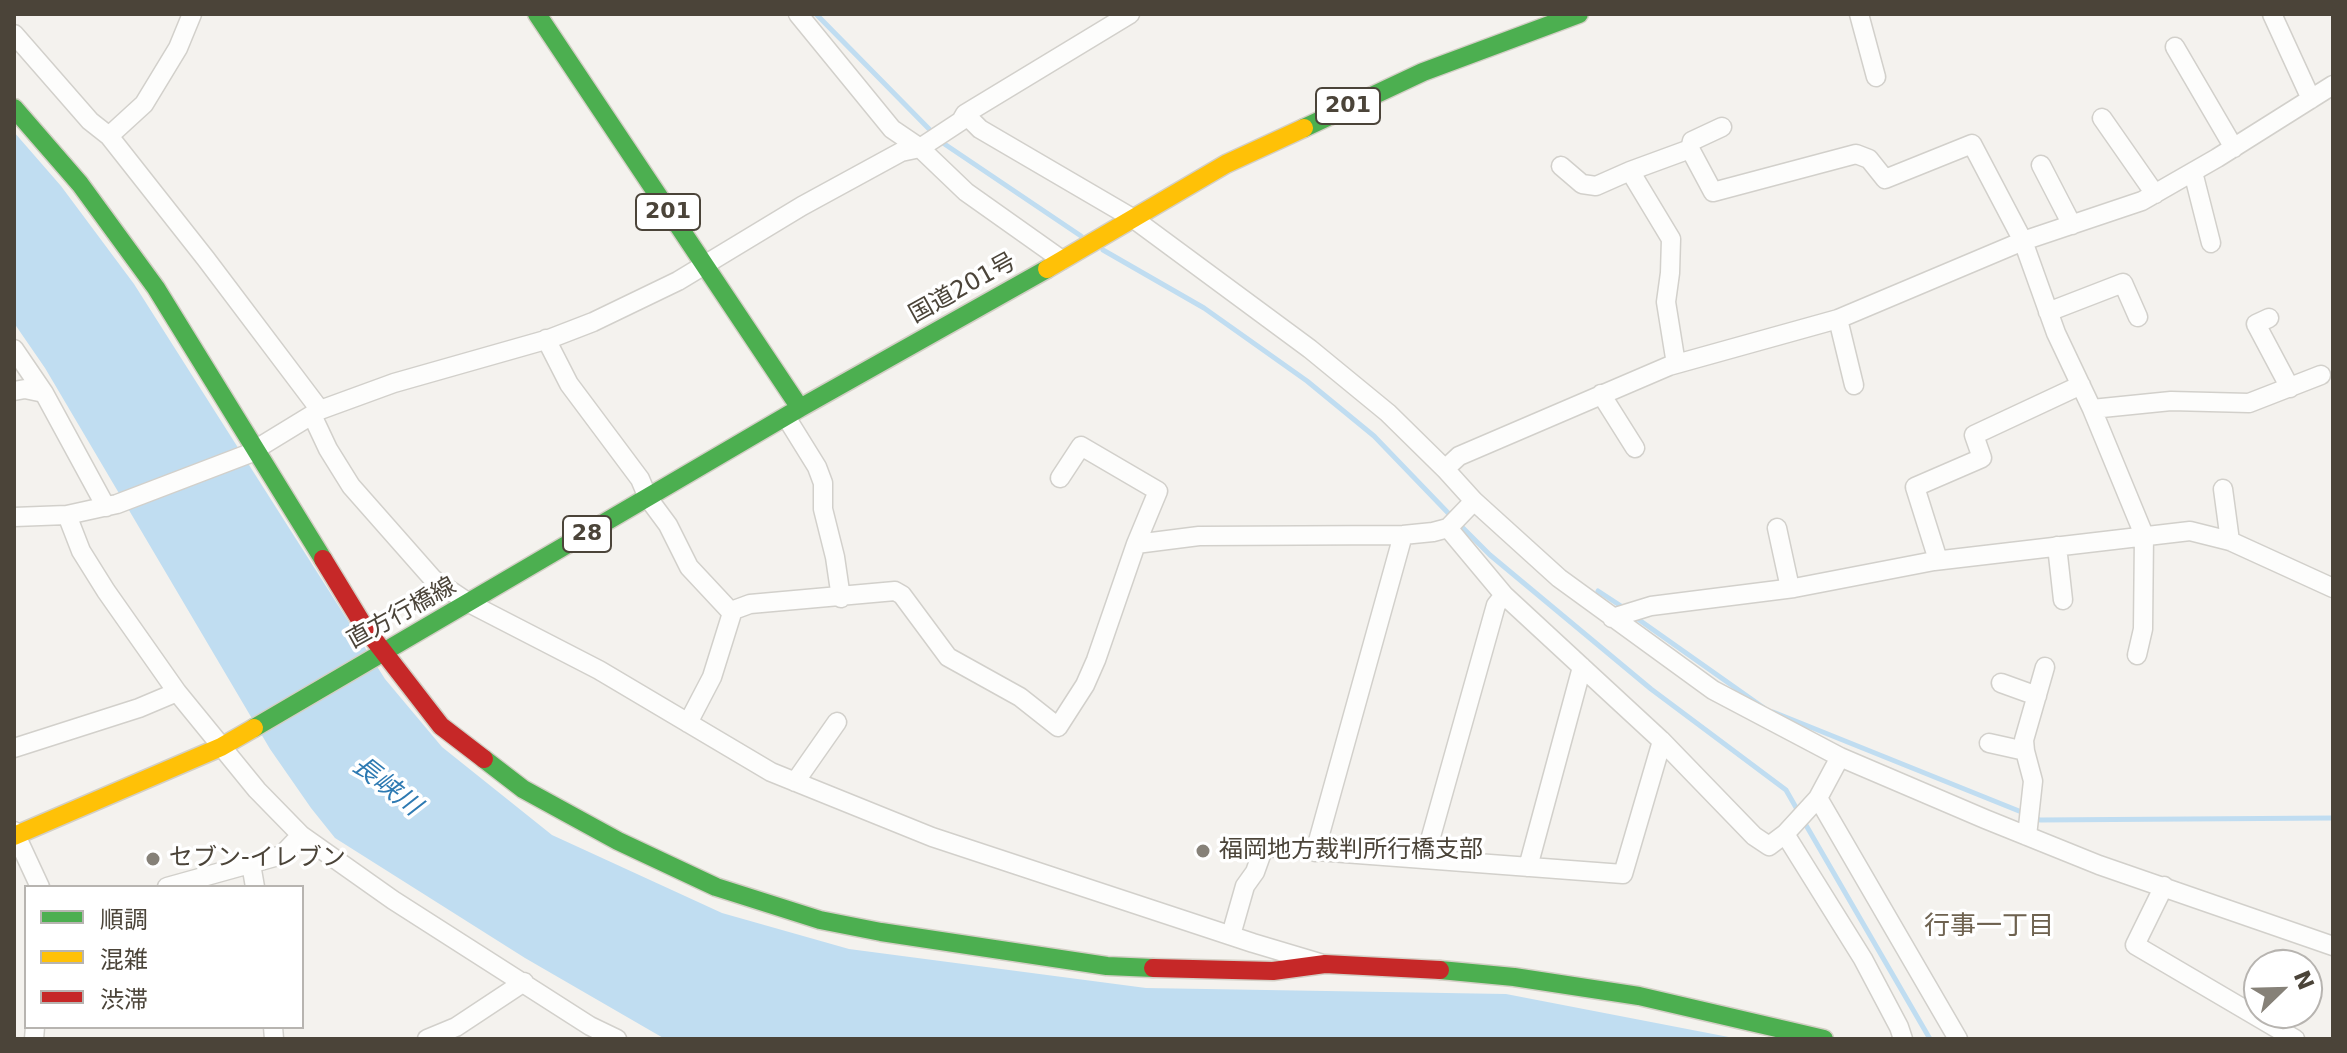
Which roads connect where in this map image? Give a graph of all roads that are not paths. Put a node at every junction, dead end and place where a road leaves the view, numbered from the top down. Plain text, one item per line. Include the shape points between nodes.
1 (192, 14) edge
2 (537, 14) edge
3 (798, 14) edge
4 (1130, 14) edge
5 (1579, 14) edge
6 (1859, 14) edge
7 (2272, 14) edge
8 (14, 34) edge
9 (2175, 47) dead end
10 (1876, 77) dead end
11 (2333, 85) edge
12 (2311, 99) junction
13 (14, 108) edge
14 (963, 118) junction
15 (2102, 118) dead end
16 (1722, 127) dead end
17 (109, 136) junction
18 (924, 145) junction
19 (2234, 148) junction
20 (1690, 149) junction
21 (2041, 165) dead end
22 (1561, 166) dead end
23 (1630, 171) junction
24 (2193, 172) junction
25 (2155, 194) junction
26 (1131, 220) junction
27 (2072, 225) junction
28 (2023, 241) junction
29 (2211, 243) dead end
30 (1069, 256) junction
31 (703, 266) junction
32 (2048, 312) junction
33 (2138, 317) dead end
34 (1838, 319) junction
35 (2257, 324) dead end
36 (546, 339) junction
37 (14, 349) edge
38 (1676, 364) junction
39 (2321, 375) dead end
40 (1854, 385) dead end
41 (2081, 385) junction
42 (2290, 388) junction
43 (14, 391) edge
44 (44, 393) junction
45 (1601, 394) junction
46 (2092, 409) junction
47 (316, 412) junction
48 (793, 412) junction
49 (1635, 448) dead end
50 (252, 452) junction
51 (1445, 469) junction
52 (1060, 478) dead end
53 (2223, 489) dead end
54 (648, 498) junction
55 (1470, 504) junction
56 (111, 505) junction
57 (67, 515) junction
58 (14, 517) edge
59 (1448, 528) junction
60 (1777, 528) dead end
61 (1403, 535) junction
62 (2144, 535) junction
63 (2230, 541) junction
64 (1136, 544) junction
65 (2057, 546) junction
66 (1938, 560) junction
67 (1790, 588) junction
68 (2333, 588) edge
69 (1504, 595) junction
70 (841, 598) junction
71 (2063, 600) dead end
72 (469, 603) junction
73 (731, 611) junction
74 (1612, 618) junction
75 (377, 655) junction
76 (2137, 655) dead end
77 (1582, 667) junction
78 (2045, 667) dead end
79 (2001, 683) dead end
80 (177, 692) junction
81 (2037, 696) junction
82 (837, 722) dead end
83 (688, 723) junction
84 (1662, 741) junction
85 (1989, 743) dead end
86 (221, 747) junction
87 (14, 748) edge
88 (2025, 751) junction
89 (1840, 757) junction
90 (795, 782) junction
91 (1814, 802) junction
92 (15, 834) edge
93 (1785, 834) junction
94 (301, 835) junction
95 (2027, 836) junction
96 (1315, 852) junction
97 (1425, 858) junction
98 (251, 864) junction
99 (1528, 867) junction
100 (39, 885) edge
101 (174, 885) edge
102 (255, 885) edge
103 (2164, 886) junction
104 (1231, 935) junction
105 (1253, 943) junction
106 (2333, 946) edge
107 (1325, 964) junction
108 (1239, 971) junction
109 (524, 982) junction
110 (427, 1039) edge
111 (617, 1039) edge
112 (1824, 1039) edge
113 (1903, 1039) edge
114 (1958, 1039) edge
115 (2295, 1039) edge

1 - 17 street via 144,104
2 - 31 main road, 201
3 - 18 street via 892,129
4 - 14 street
5 - 26 main road, 国道201号 / 201 via 1423,72 1335,112 1226,164
6 - 10 street
7 - 12 street
8 - 17 street
9 - 19 street
11 - 12 street
12 - 19 street
13 - 50 main road via 97,206 156,288
14 - 18 street
14 - 26 street
15 - 25 street
16 - 20 street via 1692,141
17 - 47 street
18 - 30 street via 966,192
18 - 31 street via 815,199
19 - 24 street
20 - 23 street
20 - 28 street via 1713,192 1856,154 1869,159 1885,179 1972,144
21 - 27 street
22 - 23 street via 1582,184 1596,186
23 - 38 street via 1671,239 1666,302
24 - 25 street
24 - 29 street
25 - 27 street
26 - 30 main road, 国道201号 / 201
26 - 51 street via 1310,349
27 - 28 street
28 - 32 street
28 - 34 street
30 - 48 main road, 国道201号 / 201
31 - 36 street via 593,322
31 - 48 main road, 201
32 - 33 street via 2123,283
32 - 41 street
34 - 38 street
34 - 40 street
35 - 42 street
36 - 47 street via 394,383
36 - 54 street via 569,384 628,461
37 - 44 street
38 - 45 street
39 - 42 street
41 - 46 street
41 - 66 street via 1974,435 1982,458 1915,487
42 - 46 street via 2249,403 2171,401
43 - 44 street
44 - 56 street
45 - 49 street
45 - 51 street via 1459,456
46 - 62 street
47 - 50 street
47 - 72 street via 328,449 351,486 433,579
48 - 54 main road, 直方行橋線 / 28
48 - 70 street via 823,483 823,509
50 - 56 street
50 - 75 main road
51 - 55 street
52 - 64 street via 1081,446 1158,491
53 - 63 street
54 - 72 main road, 直方行橋線 / 28
54 - 73 street via 696,577
55 - 59 street
55 - 74 street
56 - 57 street
57 - 58 street
57 - 80 street via 81,551
59 - 61 street
59 - 69 street
60 - 67 street
61 - 64 street via 1199,536
61 - 96 street
62 - 63 street via 2190,531
62 - 65 street
62 - 76 street via 2143,629
63 - 68 street
64 - 70 street via 1096,660 1058,727 1020,697 948,657 902,595 888,590
65 - 66 street
65 - 71 street
66 - 67 street
67 - 74 street via 1651,606
69 - 77 street
69 - 97 street via 1496,605
70 - 73 street via 750,604
72 - 75 main road, 直方行橋線 / 28
72 - 83 street
73 - 83 street via 712,677
74 - 89 street via 1713,690
75 - 86 main road, 直方行橋線 / 28
75 - 108 main road via 441,726 512,781 618,841 716,887 820,920 881,932 1081,964
77 - 84 street
77 - 99 street
78 - 81 street
79 - 81 street
80 - 86 street
80 - 87 street
81 - 88 street
82 - 90 street
83 - 90 street
84 - 93 street via 1754,836 1769,846
84 - 99 street via 1623,874
85 - 88 street
86 - 92 main road, 直方行橋線 / 28
86 - 94 street
88 - 95 street via 2033,781
89 - 91 street
89 - 95 street
90 - 104 street via 932,837
91 - 93 street
91 - 114 street
92 - 100 street
93 - 113 street via 1863,959
94 - 98 street via 282,855
94 - 109 street
95 - 103 street
96 - 97 street
96 - 104 street via 1264,847 1245,886
97 - 99 street
98 - 101 street
98 - 102 street
103 - 106 street
103 - 115 street via 2135,945
104 - 105 street
105 - 107 street
105 - 108 street via 1247,965
107 - 108 main road
107 - 112 main road via 1514,977 1639,996
109 - 110 street via 456,1027
109 - 111 street

